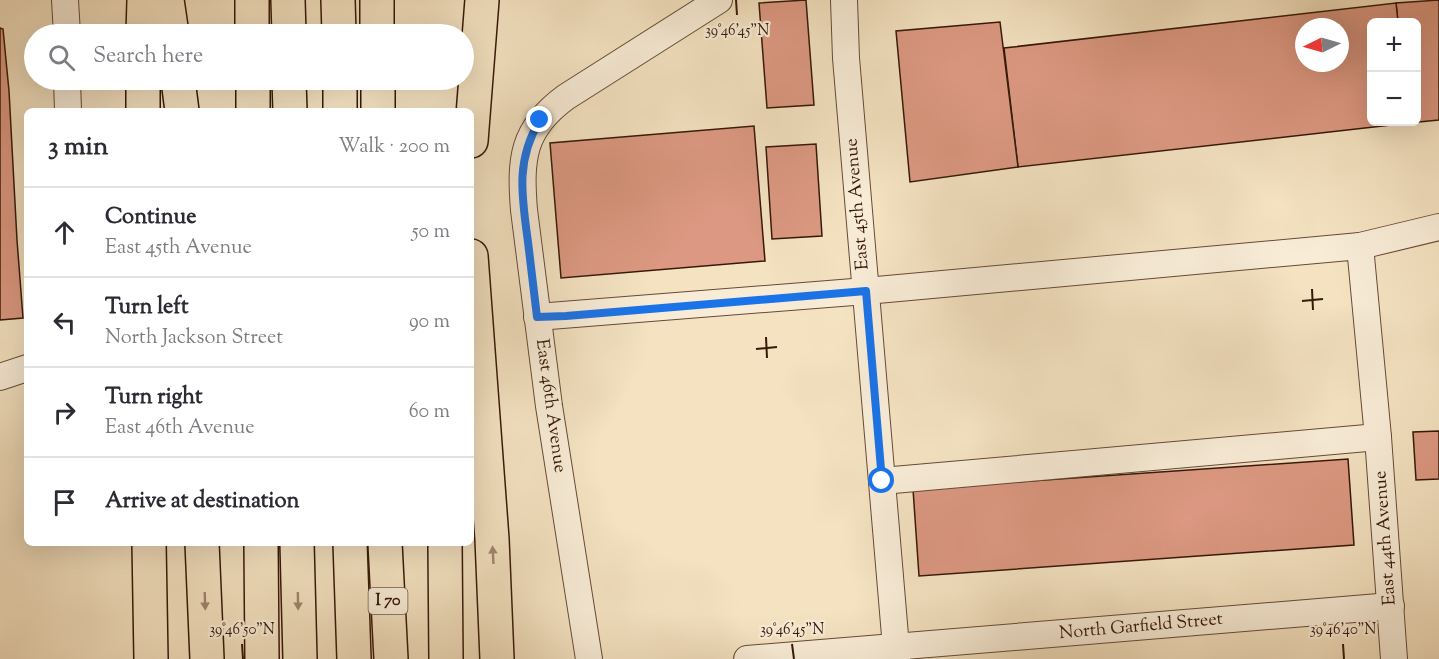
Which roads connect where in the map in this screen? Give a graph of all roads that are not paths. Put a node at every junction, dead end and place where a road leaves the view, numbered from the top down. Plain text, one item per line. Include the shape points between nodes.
1 (65, 0) edge
2 (144, 0) edge
3 (168, 0) edge
4 (252, 0) edge
5 (288, 0) edge
6 (338, 0) edge
7 (376, 0) edge
8 (482, 0) edge
9 (719, 0) edge
10 (844, 0) edge
11 (66, 24) edge
12 (143, 24) edge
13 (171, 24) edge
14 (252, 24) edge
15 (289, 24) edge
16 (339, 24) edge
17 (377, 24) edge
18 (67, 90) edge
19 (143, 90) edge
20 (179, 90) edge
21 (253, 90) edge
22 (289, 90) edge
23 (340, 90) edge
24 (378, 90) edge
25 (68, 108) edge
26 (143, 108) edge
27 (182, 108) edge
28 (253, 108) edge
29 (290, 108) edge
30 (340, 108) edge
31 (378, 108) edge
32 (474, 108) edge
33 (1439, 227) edge
34 (1360, 246) junction
35 (866, 291) junction
36 (474, 296) edge
37 (537, 317) junction
38 (24, 370) edge
39 (0, 377) edge
40 (1377, 427) junction
41 (882, 481) junction
42 (149, 546) edge
43 (202, 546) edge
44 (261, 546) edge
45 (297, 546) edge
46 (350, 546) edge
47 (385, 546) edge
48 (445, 546) edge
49 (1391, 606) junction
50 (897, 653) edge
51 (151, 659) edge
52 (207, 659) edge
53 (262, 659) edge
54 (300, 659) edge
55 (354, 659) edge
56 (391, 659) edge
57 (446, 659) edge
58 (497, 659) edge
59 (590, 659) edge
60 (747, 659) edge
61 (1394, 659) edge

1 - 11 street
2 - 12 main road
3 - 13 main road
4 - 14 main road
5 - 15 main road
6 - 16 main road
7 - 17 main road
8 - 32 main road
9 - 37 street, East 46th Avenue via 566,97 552,107 531,134 522,183
10 - 35 street, East 45th Avenue
18 - 25 street
19 - 26 main road
20 - 27 main road
21 - 28 main road
22 - 29 main road
23 - 30 main road
24 - 31 main road
33 - 34 street
34 - 35 street
34 - 40 street, East 44th Avenue
35 - 37 street
35 - 41 street, East 45th Avenue
58 -> 36 main road
37 - 59 street, East 46th Avenue
38 - 39 street
40 - 41 street
40 - 49 street, East 44th Avenue
41 - 50 street, East 45th Avenue
42 - 51 main road
43 -> 52 main road
44 - 53 main road
45 -> 54 main road
46 - 55 main road
47 - 56 main road, I 70
48 - 57 main road
49 - 50 street, North Garfield Street
49 - 61 street, East 44th Avenue
50 - 60 street, North Garfield Street

